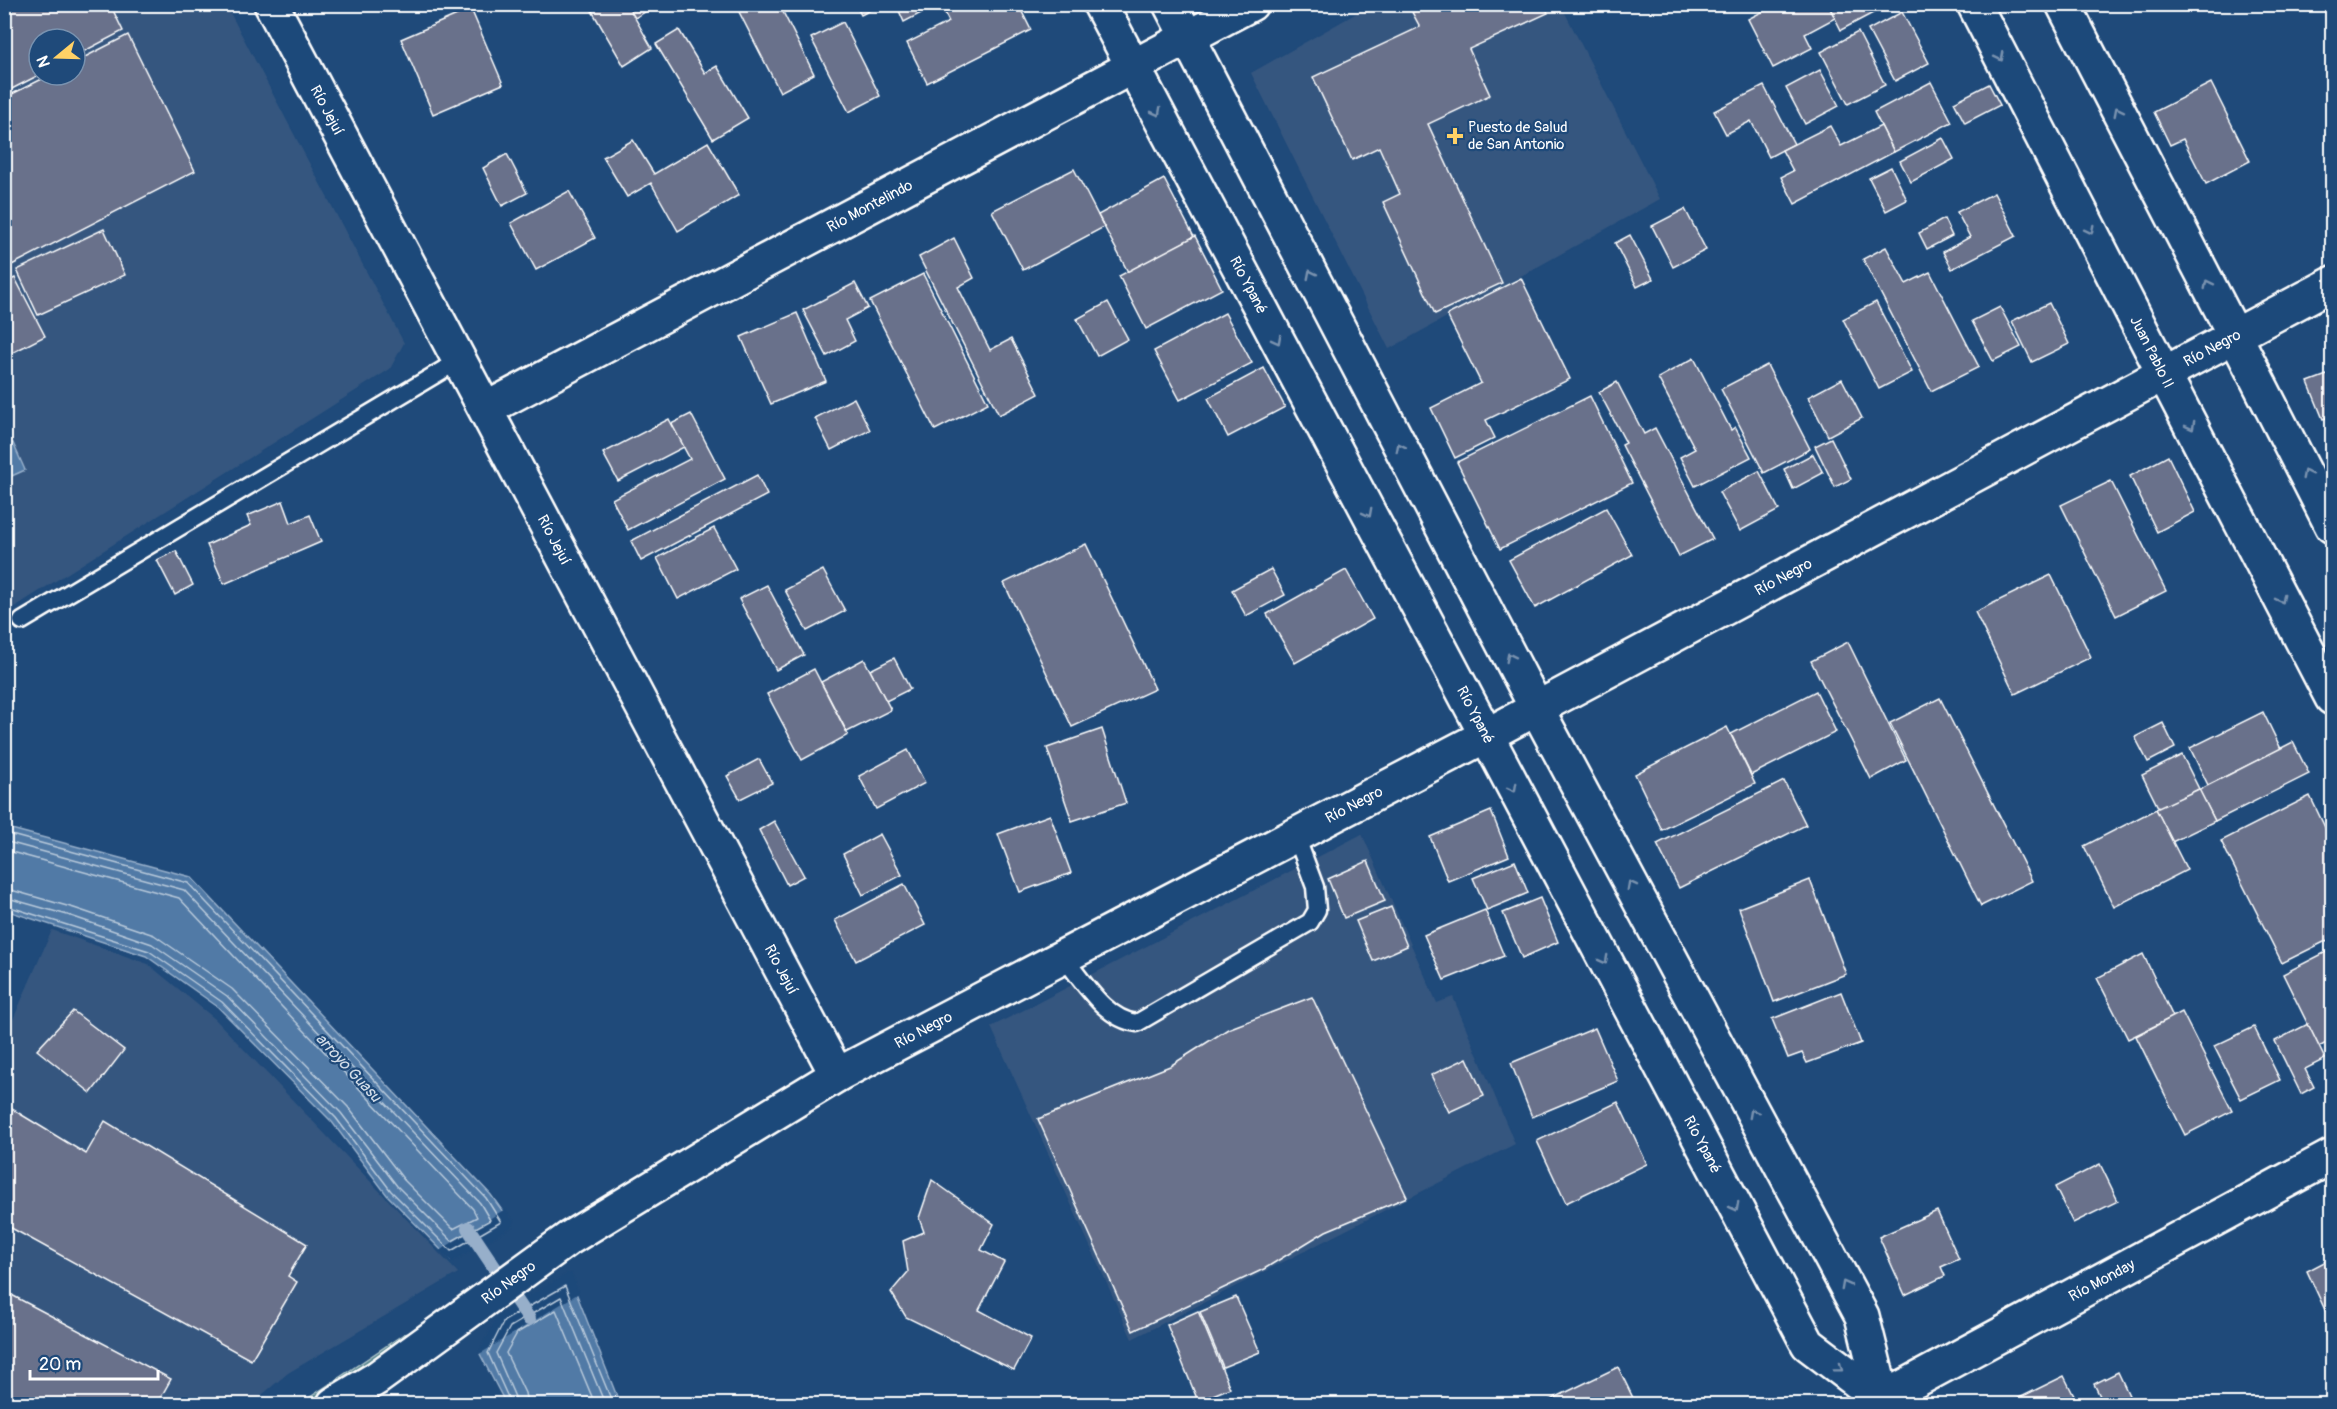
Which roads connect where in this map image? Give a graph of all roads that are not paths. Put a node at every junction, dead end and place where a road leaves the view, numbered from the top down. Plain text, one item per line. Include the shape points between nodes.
1 (271, 4) edge
2 (1100, 4) edge
3 (1170, 4) edge
4 (1251, 4) edge
5 (1974, 4) edge
6 (2062, 4) edge
7 (1188, 37) junction
8 (1133, 66) junction
9 (2332, 284) edge
10 (2235, 336) junction
11 (458, 361) junction
12 (2164, 374) junction
13 (486, 409) junction
14 (2332, 526) edge
15 (22, 621) dead end
16 (2332, 698) edge
17 (1537, 709) junction
18 (1485, 736) junction
19 (1296, 836) junction
20 (1063, 957) junction
21 (837, 1076) junction
22 (2332, 1156) edge
23 (387, 1370) junction
24 (1879, 1403) edge
25 (334, 1404) edge
26 (357, 1404) edge

1 - 11 street, Río Jejuí
2 - 8 street, Río Ypané
3 - 7 street
4 - 7 street, Río Montelindo
5 -> 12 street, Juan Pablo II
10 -> 6 street
7 - 8 street, Río Montelindo
17 -> 7 street
8 - 13 street, Río Montelindo
8 -> 18 street, Río Ypané
9 - 10 street, Río Negro
10 - 12 street, Río Negro
14 -> 10 street
11 - 13 street, Río Jejuí
11 - 15 lane
12 -> 16 street, Juan Pablo II
12 - 17 street, Río Negro
13 - 21 street, Río Jejuí
17 - 18 street, Río Negro
24 -> 17 street via 1862,1316
18 - 19 street, Río Negro
18 -> 24 street, Río Ypané via 1808,1344
19 - 20 street, Río Negro
19 - 20 lane via 1315,887 1317,910 1310,922 1137,1023 1124,1022 1110,1012
20 - 21 street, Río Negro
21 - 23 street, Río Negro via 568,1239
22 - 24 street, Río Monday
23 - 25 street
23 - 26 street

